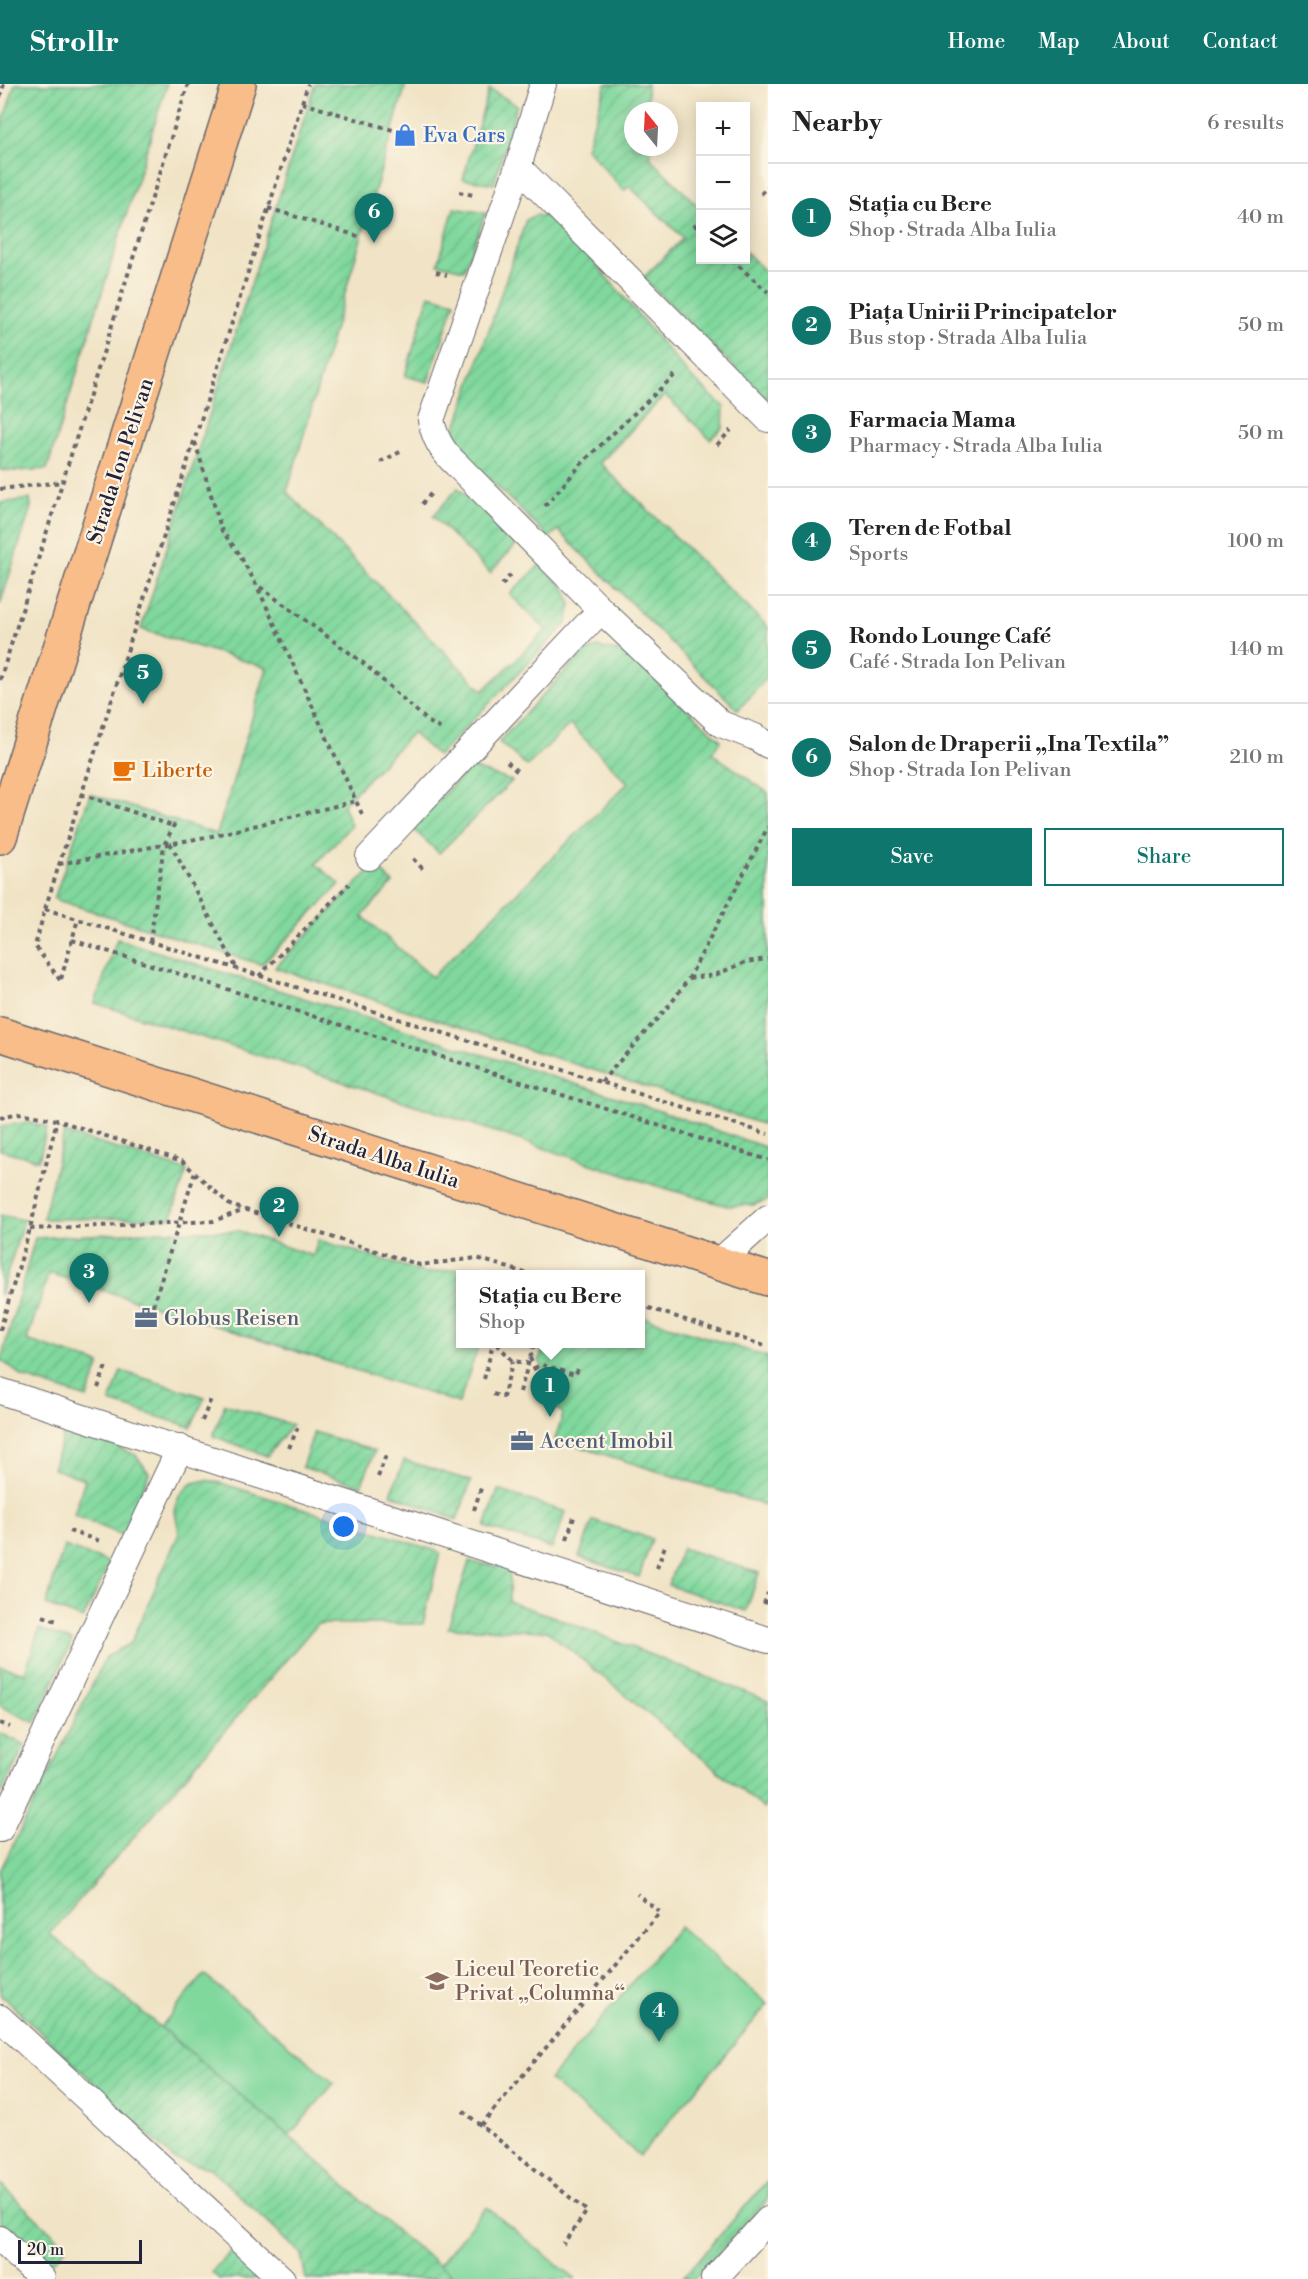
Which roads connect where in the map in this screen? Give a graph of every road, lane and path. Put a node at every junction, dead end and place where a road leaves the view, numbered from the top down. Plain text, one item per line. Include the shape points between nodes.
1 (4, 84) edge
2 (188, 84) edge
3 (239, 84) edge
4 (308, 84) edge
5 (543, 84) edge
6 (0, 98) edge
7 (302, 103) junction
8 (393, 130) dead end
9 (518, 167) junction
10 (768, 186) edge
11 (761, 194) dead end
12 (268, 208) junction
13 (693, 224) dead end
14 (696, 227) edge
15 (362, 237) dead end
16 (736, 264) edge
17 (768, 292) edge
18 (701, 351) junction
19 (768, 419) edge
20 (195, 440) junction
21 (62, 482) junction
22 (0, 489) edge
23 (523, 532) junction
24 (257, 586) junction
25 (601, 610) junction
26 (0, 680) edge
27 (768, 745) edge
28 (471, 748) junction
29 (81, 794) junction
30 (356, 801) junction
31 (768, 826) edge
32 (0, 837) edge
33 (170, 843) junction
34 (164, 845) junction
35 (374, 852) junction
36 (59, 864) junction
37 (45, 909) junction
38 (78, 919) junction
39 (72, 940) junction
40 (150, 942) junction
41 (768, 959) edge
42 (237, 969) junction
43 (259, 976) junction
44 (689, 978) junction
45 (0, 1034) edge
46 (601, 1082) junction
47 (0, 1117) edge
48 (57, 1120) junction
49 (768, 1134) edge
50 (768, 1160) edge
51 (195, 1172) junction
52 (246, 1209) junction
53 (768, 1218) edge
54 (178, 1223) junction
55 (30, 1229) junction
56 (718, 1263) junction
57 (512, 1269) edge
58 (768, 1279) edge
59 (153, 1306) dead end
60 (645, 1307) edge
61 (0, 1330) edge
62 (768, 1347) edge
63 (494, 1348) edge
64 (499, 1348) edge
65 (532, 1348) edge
66 (529, 1357) junction
67 (513, 1361) junction
68 (527, 1363) junction
69 (534, 1368) junction
70 (578, 1369) dead end
71 (484, 1379) dead end
72 (0, 1391) edge
73 (520, 1392) dead end
74 (493, 1394) dead end
75 (546, 1395) dead end
76 (180, 1448) junction
77 (768, 1640) edge
78 (0, 1829) edge
79 (637, 1894) dead end
80 (0, 2018) edge
81 (463, 2111) dead end
82 (481, 2124) junction
83 (768, 2220) edge
84 (0, 2239) edge
85 (563, 2244) dead end
86 (42, 2279) edge
87 (282, 2279) edge
88 (714, 2279) edge

1 - 6 path
2 - 21 path
3 - 32 main road, Strada Ion Pelivan
4 - 7 path
5 - 9 lane
7 - 8 path
7 - 12 path
9 - 18 lane
9 - 23 lane via 431,420 444,452
10 - 11 path
12 - 15 path
12 - 20 path
13 - 14 path
16 - 17 path
18 - 19 lane
18 - 23 path via 585,459
20 - 24 path via 222,531
20 - 29 path
21 - 22 path
21 - 26 path
23 - 25 lane
24 - 28 path via 362,662 429,722
24 - 30 path
25 - 27 lane via 721,724
25 - 28 lane
28 - 35 lane
29 - 34 path via 174,823
29 - 36 path
30 - 33 path
30 - 35 path
31 - 44 path
33 - 34 path
33 - 42 path
34 - 36 path
34 - 40 path
35 - 43 path via 347,886
36 - 37 path
37 - 38 path
37 - 39 path via 35,946 60,980
38 - 39 path
38 - 40 path
39 - 50 path
40 - 42 path
41 - 44 path via 746,962 715,975
42 - 43 path
43 - 46 path
44 - 46 path
45 - 56 main road, Strada Alba Iulia
46 - 49 path
47 - 48 path via 20,1113
48 - 51 path via 182,1161
48 - 55 path
51 - 52 path via 230,1205
51 - 54 path
52 - 54 path via 213,1221
52 - 57 path via 420,1265 477,1258
53 - 56 lane
54 - 55 path
54 - 59 path
55 - 61 path
56 - 58 main road, Strada Alba Iulia
60 - 62 path
63 - 71 path
64 - 67 path
65 - 66 path
66 - 68 path
66 - 69 path
67 - 68 path
67 - 74 path via 503,1397
68 - 73 path
69 - 70 path via 542,1365 575,1376
69 - 75 path
72 - 76 lane
76 - 77 lane
76 - 78 lane
79 - 82 path via 660,1912
80 - 87 lane
81 - 82 path
82 - 85 path via 587,2211
83 - 88 lane
84 - 86 lane

